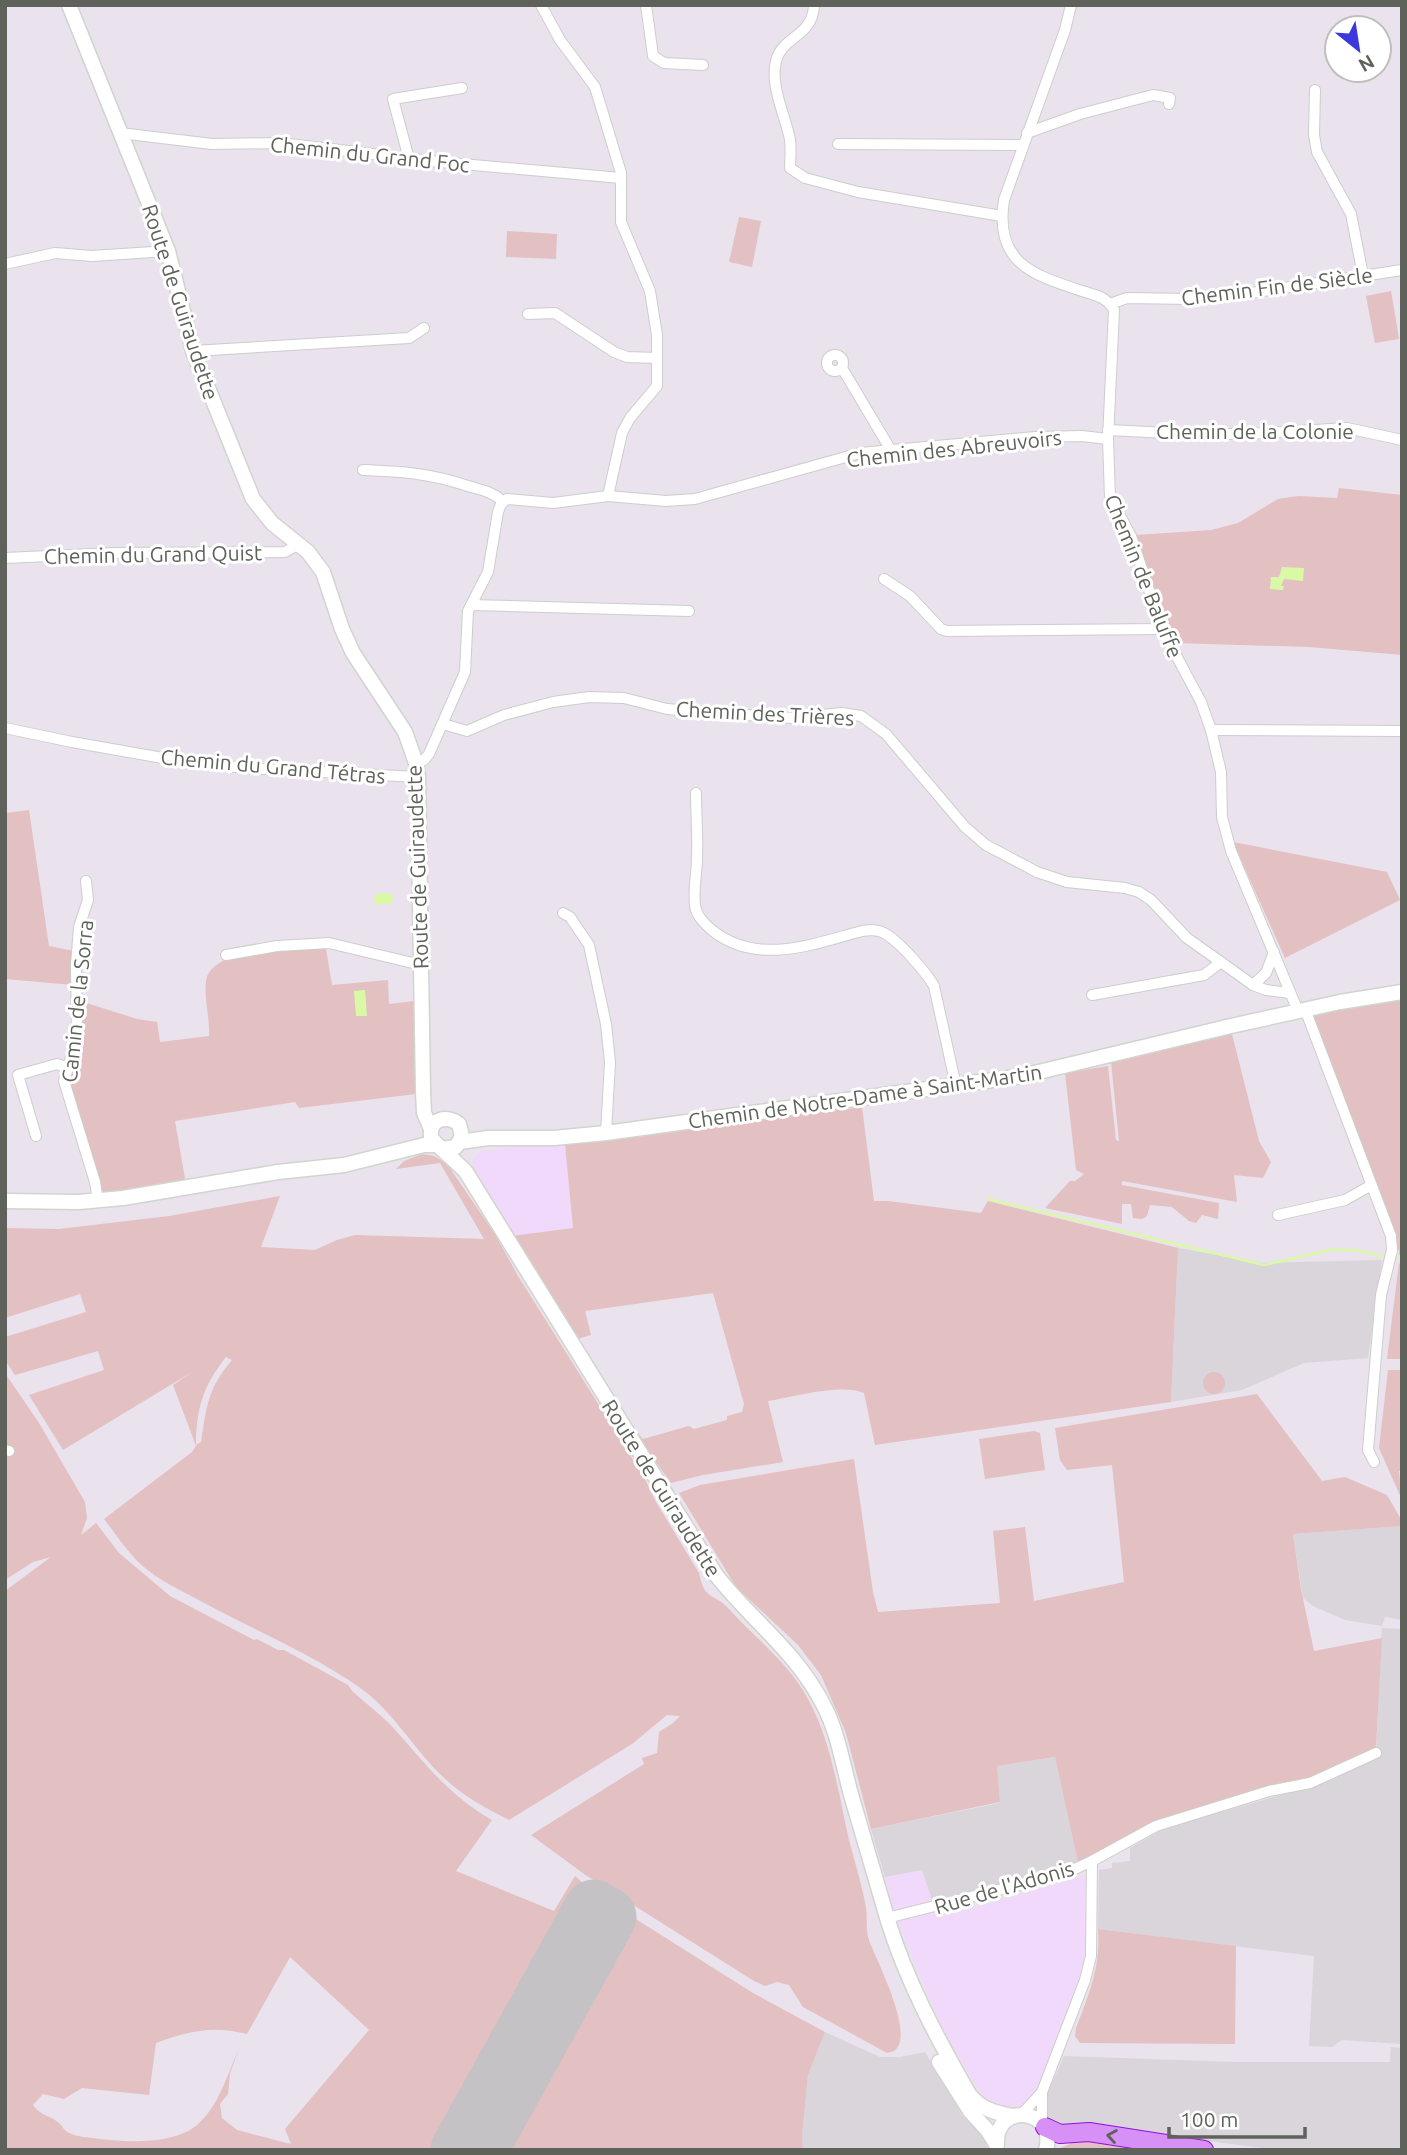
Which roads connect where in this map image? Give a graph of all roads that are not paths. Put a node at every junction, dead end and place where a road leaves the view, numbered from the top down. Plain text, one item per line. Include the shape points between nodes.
1 (69, 5) edge
2 (541, 5) edge
3 (646, 5) edge
4 (814, 5) edge
5 (1072, 5) edge
6 (703, 65) dead end
7 (462, 88) dead end
8 (1315, 89) dead end
9 (1169, 104) dead end
10 (1027, 133) junction
11 (120, 134) junction
12 (838, 144) dead end
13 (1023, 145) junction
14 (409, 159) junction
15 (621, 178) junction
16 (1002, 216) junction
17 (168, 251) junction
18 (5, 264) edge
19 (1402, 270) edge
20 (1363, 275) junction
21 (1110, 304) junction
22 (528, 314) dead end
23 (424, 328) dead end
24 (193, 351) junction
25 (657, 358) junction
26 (842, 368) dead end
27 (1108, 435) junction
28 (1402, 440) edge
29 (892, 452) junction
30 (363, 470) dead end
31 (608, 496) junction
32 (503, 502) junction
33 (299, 544) junction
34 (5, 558) edge
35 (884, 579) dead end
36 (472, 605) junction
37 (689, 611) dead end
38 (1162, 629) junction
39 (443, 724) junction
40 (5, 728) edge
41 (1211, 730) junction
42 (1402, 732) edge
43 (417, 770) junction
44 (696, 793) dead end
45 (86, 881) dead end
46 (563, 913) dead end
47 (1273, 952) junction
48 (226, 956) dead end
49 (1221, 962) junction
50 (421, 965) junction
51 (1253, 985) junction
52 (1289, 992) junction
53 (1402, 992) edge
54 (1093, 995) dead end
55 (1302, 1010) junction
56 (68, 1068) junction
57 (956, 1086) junction
58 (606, 1133) junction
59 (436, 1135) junction
60 (36, 1136) dead end
61 (460, 1139) junction
62 (466, 1172) junction
63 (1370, 1186) junction
64 (5, 1201) edge
65 (98, 1201) junction
66 (1278, 1215) dead end
67 (1374, 1462) dead end
68 (1376, 1753) dead end
69 (852, 1800) junction
70 (855, 1818) junction
71 (1091, 1861) junction
72 (887, 1918) junction
73 (1042, 2092) junction
74 (1018, 2115) junction
75 (1043, 2125) junction
76 (997, 2147) edge
77 (1046, 2150) edge
78 (1204, 2150) edge

1 - 11 street, Route de Guiraudette
2 - 15 street via 595,87
3 - 6 street via 653,56 664,63
4 - 16 street via 810,24 776,61 778,95 790,139 790,168 804,178 858,192
5 - 10 street
7 - 14 street via 393,99
8 - 20 street via 1317,152 1352,214
9 - 10 street via 1170,98 1153,95
10 - 13 street
11 - 14 street, Chemin du Grand Foc via 212,144 281,143
11 - 17 street, Route de Guiraudette
12 - 13 street
13 - 16 street
14 - 15 street, Chemin du Grand Foc
15 - 25 street via 621,222 650,291
16 - 21 street via 1003,233 1022,265
17 - 18 street via 92,256 55,253
17 - 24 street, Route de Guiraudette
19 - 20 street, Chemin Fin de Siècle
20 - 21 street, Chemin Fin de Siècle via 1237,295 1127,298
21 - 27 street, Chemin de Baluffe via 1115,316
22 - 25 street via 555,313 614,352
23 - 24 street via 409,338
24 - 33 street, Route de Guiraudette via 253,499 272,523
25 - 31 street via 657,386 622,433
26 - 29 street
27 - 28 street, Chemin de la Colonie via 1354,428
27 - 29 street, Chemin des Abreuvoirs via 1035,437
27 - 38 street, Chemin de Baluffe via 1110,497 1132,536
29 - 31 street, Chemin des Abreuvoirs via 860,453 695,499
30 - 32 street via 438,476
31 - 32 street, Chemin des Abreuvoirs via 552,503
32 - 36 street via 488,572
33 - 34 street, Chemin du Grand Quist via 285,552
33 - 43 street, Route de Guiraudette via 323,572 348,641 405,732
35 - 38 street via 947,631
36 - 37 street
36 - 39 street via 465,672
38 - 41 street, Chemin de Baluffe
39 - 43 street
39 - 49 street, Chemin des Trières via 467,731 504,715 589,697 768,717 861,716 886,734 960,822 986,845 1037,873 1139,892 1178,931
40 - 43 street, Chemin du Grand Tétras via 185,762
41 - 42 street
41 - 47 street, Chemin de Baluffe via 1231,851
43 - 50 street, Route de Guiraudette
44 - 57 street via 695,906 700,918 724,940 746,948 784,950 862,931 885,934 934,986
45 - 56 street, Camin de la Sorra via 88,900 79,927 76,966 77,1036
46 - 58 street via 589,945 606,1024 610,1062
47 - 51 street via 1266,973
47 - 52 street, Chemin de Baluffe
48 - 50 street via 277,946 329,943
49 - 51 street, Chemin des Trières
49 - 54 street via 1204,975
50 - 59 street, Route de Guiraudette via 424,1100
51 - 52 street, Chemin des Trières
52 - 55 street, Chemin de Baluffe
53 - 55 street, Chemin de Notre-Dame à Saint-Martin
55 - 57 street, Chemin de Notre-Dame à Saint-Martin via 1022,1076
55 - 63 street, Chemin de Baluffe via 1353,1132
56 - 60 street via 57,1064 18,1075
56 - 65 street, Camin de la Sorra via 64,1081
57 - 58 street, Chemin de Notre-Dame à Saint-Martin
58 - 61 street, Chemin de Notre-Dame à Saint-Martin
59 - 61 street, Chemin de Notre-Dame à Saint-Martin via 452,1148
59 - 61 street via 453,1120
59 - 62 street, Route de Guiraudette
59 - 65 street via 424,1145 344,1164
61 - 62 street, Route de Guiraudette
62 - 69 street, Route de Guiraudette via 709,1566 789,1651 814,1688 834,1728
63 - 66 street via 1345,1200
63 - 67 street, Chemin de Baluffe via 1391,1236 1392,1250 1381,1295 1368,1450
64 - 65 street
68 - 71 street via 1310,1783 1156,1826
69 - 70 street, Route de Guiraudette
69 - 72 street, Route de Guiraudette
70 - 72 street, Route de Guiraudette
70 - 76 street, Route de Guiraudette via 881,1928 898,1972 948,2079
71 - 72 street, Rue de l'Adonis via 1066,1873
71 - 73 street, Rue de l'Adonis via 1089,1964
72 - 74 street, Route de Guiraudette via 913,1988 969,2094 986,2109
73 - 74 street, Rue de l'Adonis
73 - 75 street, Rue de l'Adonis
74 - 75 street, Route de Guiraudette
74 - 76 street via 1000,2127
75 - 77 street via 1048,2135
78 -> 75 highway via 1089,2132 1060,2134

